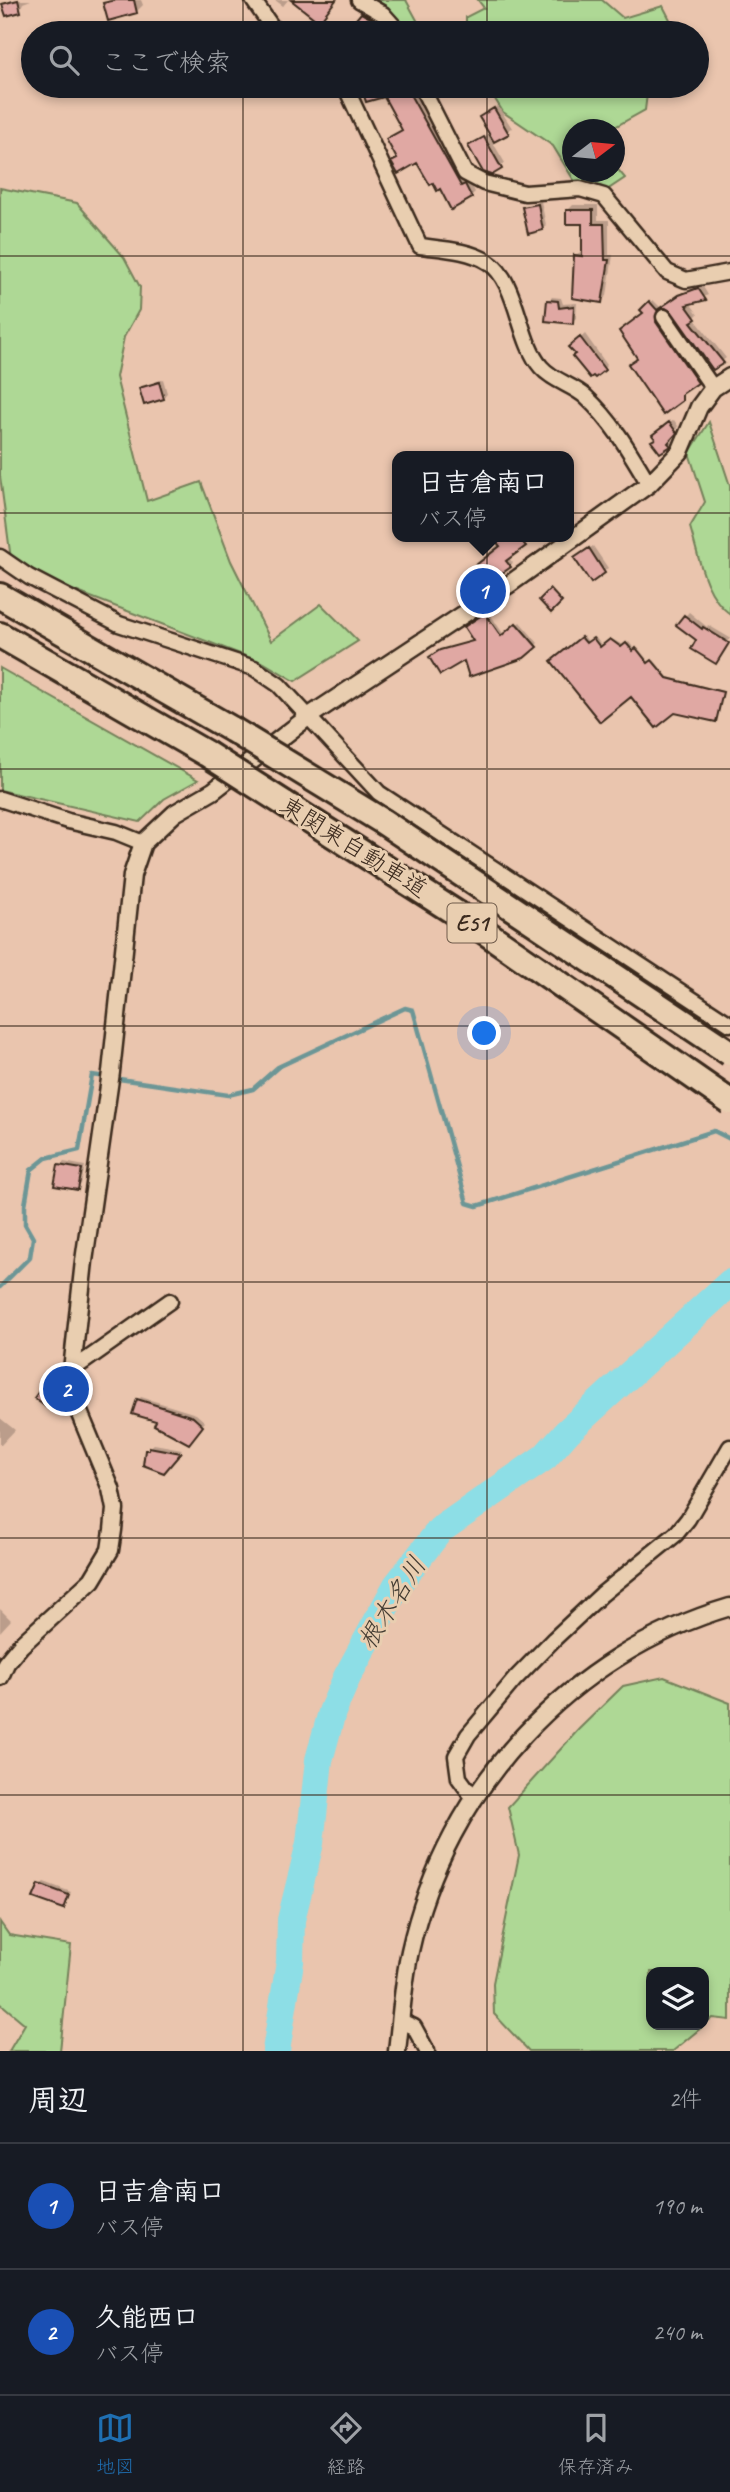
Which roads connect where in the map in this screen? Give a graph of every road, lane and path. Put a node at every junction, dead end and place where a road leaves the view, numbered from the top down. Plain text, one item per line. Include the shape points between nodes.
1 (253, 0) edge
2 (359, 0) edge
3 (268, 21) edge
4 (389, 21) edge
5 (351, 98) edge
6 (427, 98) edge
7 (730, 272) edge
8 (664, 317) dead end
9 (730, 377) edge
10 (713, 388) junction
11 (649, 484) junction
12 (574, 538) edge
13 (568, 542) edge
14 (0, 557) edge
15 (0, 596) edge
16 (0, 635) edge
17 (308, 717) junction
18 (0, 799) edge
19 (143, 844) junction
20 (730, 1024) edge
21 (730, 1053) edge
22 (730, 1102) edge
23 (170, 1301) dead end
24 (72, 1370) junction
25 (730, 1447) edge
26 (730, 1607) edge
27 (0, 1676) edge
28 (473, 1797) junction
29 (401, 2021) junction
30 (397, 2051) edge
31 (427, 2051) edge

1 - 3 street
2 - 4 street
5 - 11 street via 416,243 490,263 510,293 542,368 584,395 616,428
6 - 7 street via 465,173 525,193 580,189 604,197 667,272 686,280
8 - 10 street
9 - 10 street
10 - 11 street via 699,407 680,452
11 - 12 street
13 - 17 street
14 - 17 street via 118,624 254,668 279,685
15 - 21 highway, 東関東自動車道 / E51, bridge via 382,821
16 - 22 highway, 東関東自動車道 / E51, bridge via 206,754 481,929
17 - 19 street via 213,791 175,813
17 - 20 street via 379,793
18 - 19 street via 116,831
19 - 24 street via 132,875
23 - 24 street
24 - 27 street via 77,1407 111,1489 115,1509 110,1550 92,1580 21,1645
25 - 28 street via 676,1534 554,1639 468,1735 456,1756 460,1778
26 - 28 street via 692,1618 586,1676 539,1717
28 - 29 street via 425,1899 410,1951
29 - 30 street
29 - 31 street via 414,2027

